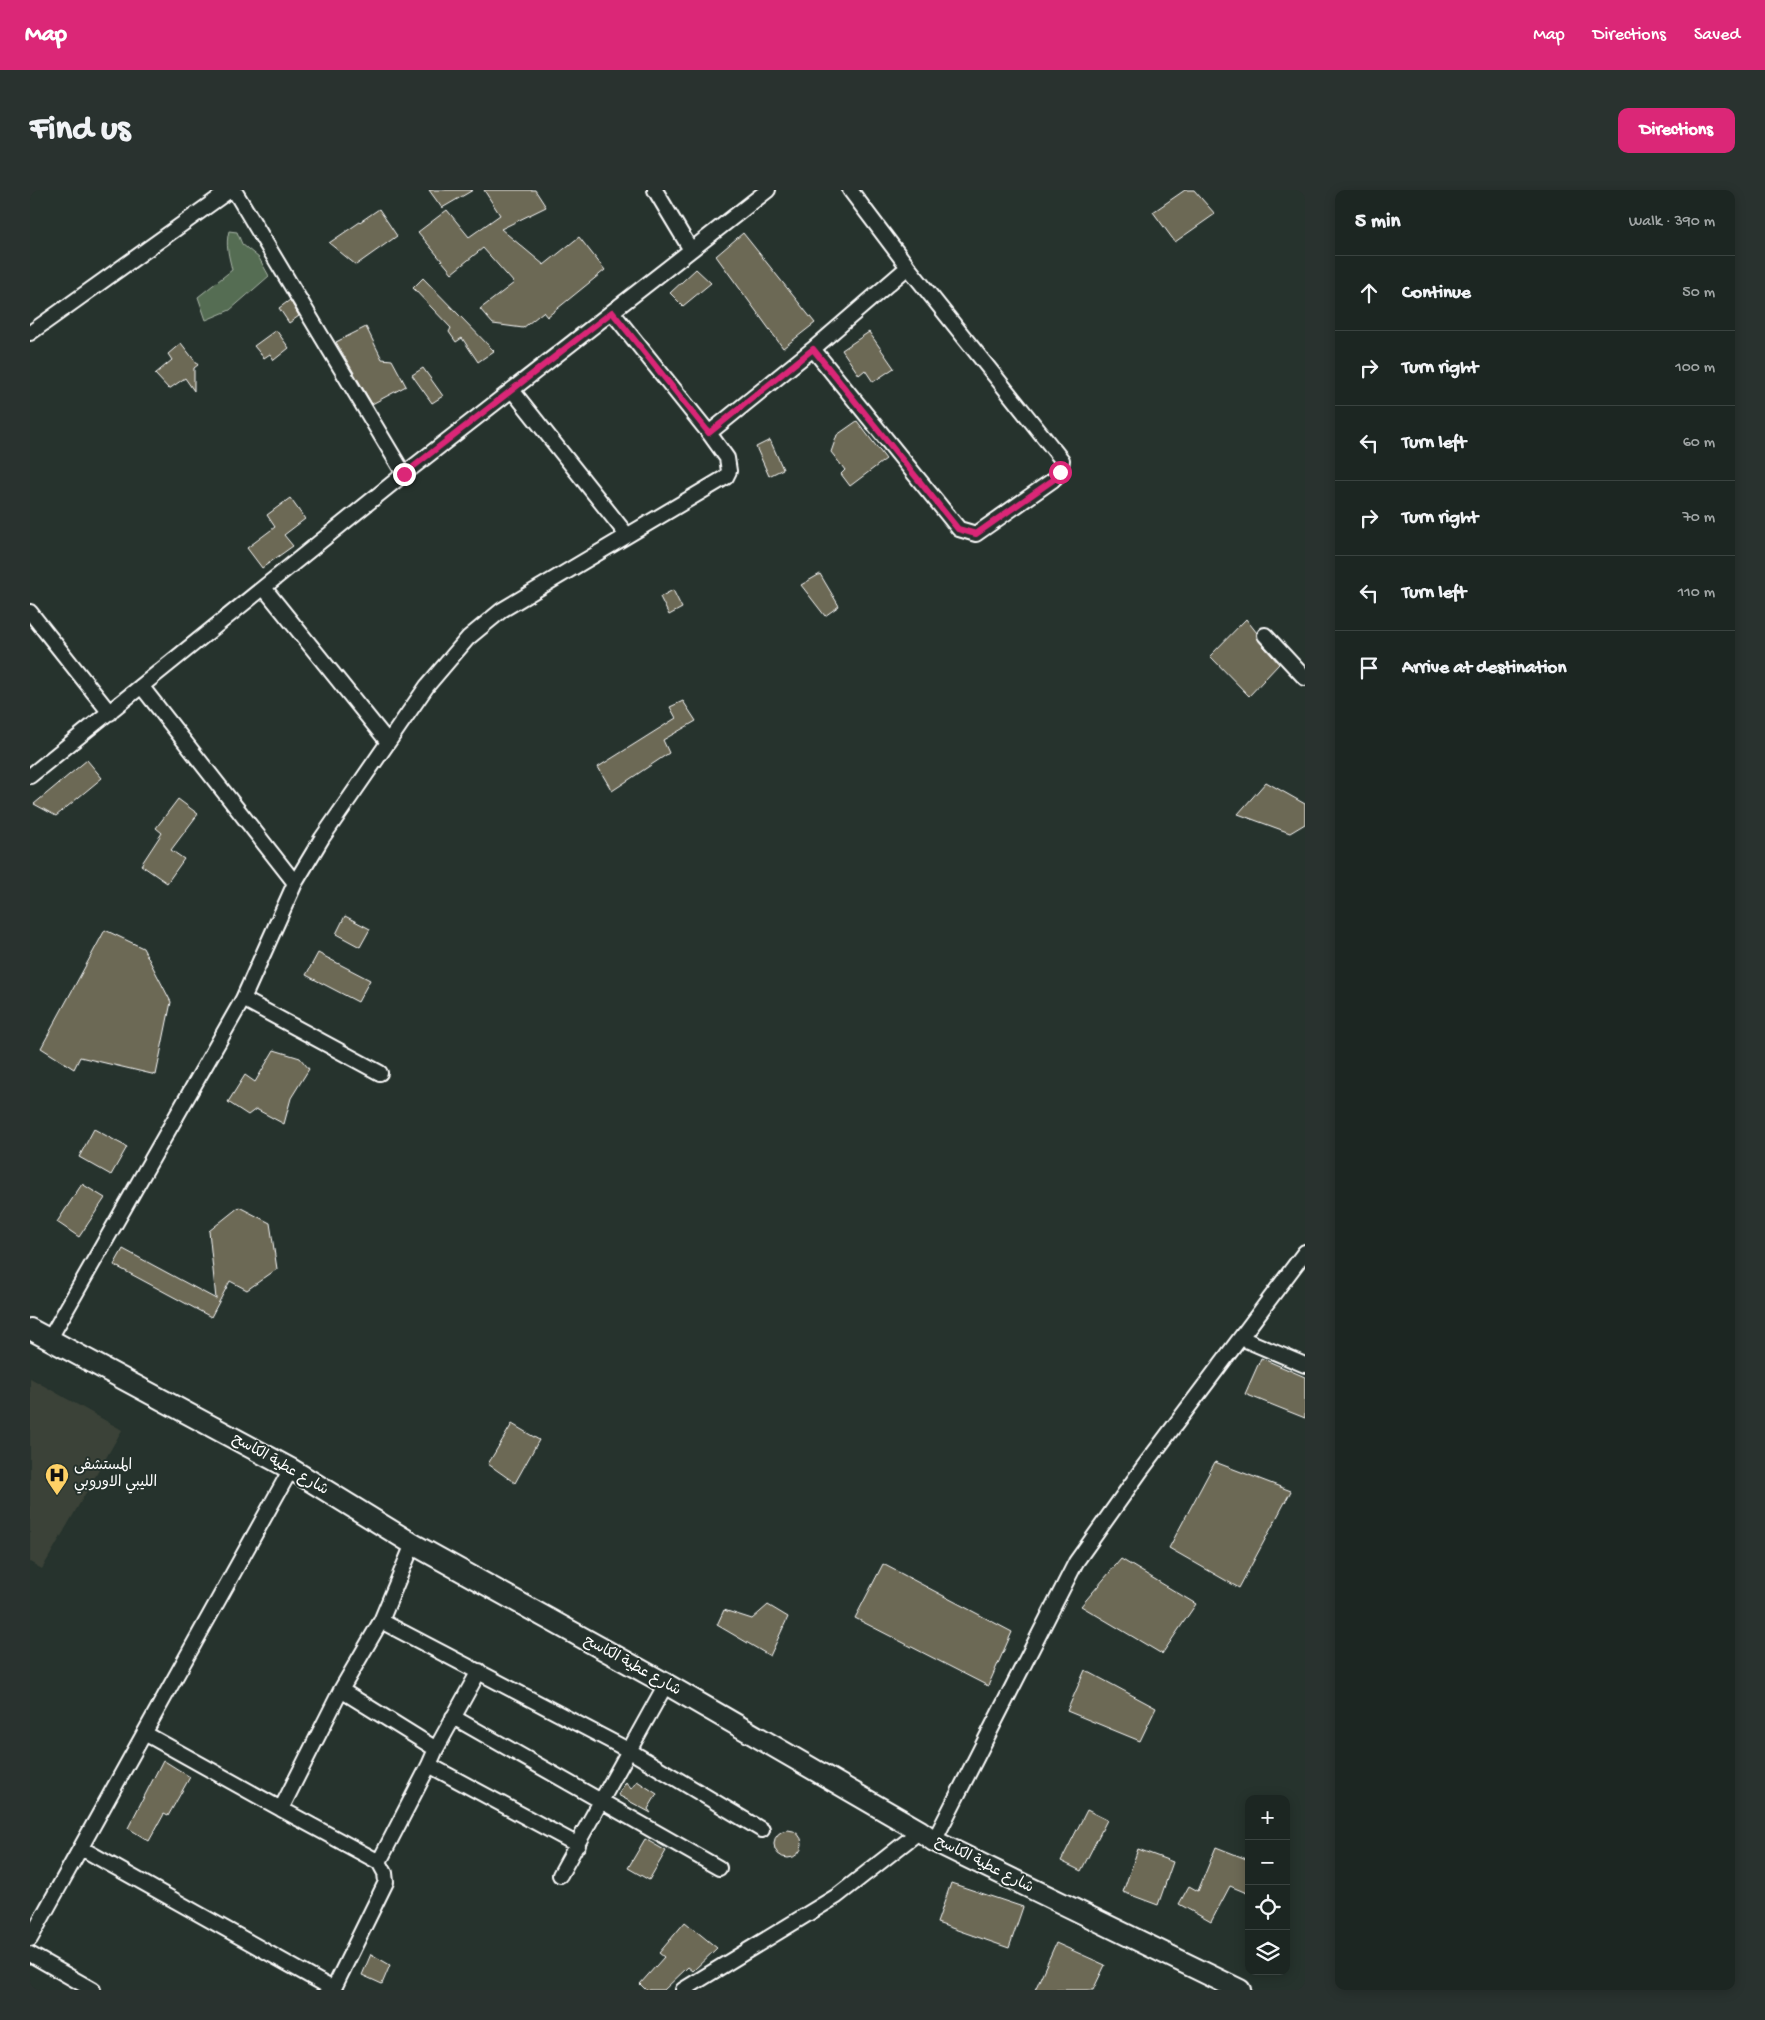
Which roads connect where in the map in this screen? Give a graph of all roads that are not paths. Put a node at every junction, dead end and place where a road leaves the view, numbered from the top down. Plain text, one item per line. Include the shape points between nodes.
1 (232, 190) edge
2 (655, 190) edge
3 (768, 190) edge
4 (850, 190) edge
5 (691, 250) junction
6 (908, 267) junction
7 (612, 312) junction
8 (30, 333) edge
9 (813, 349) junction
10 (512, 390) junction
11 (709, 433) junction
12 (404, 474) junction
13 (627, 535) junction
14 (264, 588) junction
15 (30, 612) edge
16 (1265, 635) dead end
17 (1305, 678) edge
18 (142, 687) junction
19 (110, 713) junction
20 (388, 742) junction
21 (30, 776) edge
22 (295, 883) junction
23 (243, 999) junction
24 (380, 1073) dead end
25 (1305, 1252) edge
26 (30, 1330) edge
27 (1241, 1338) junction
28 (49, 1340) junction
29 (1305, 1365) edge
30 (291, 1469) junction
31 (413, 1544) junction
32 (381, 1620) junction
33 (478, 1671) junction
34 (666, 1684) junction
35 (341, 1690) junction
36 (453, 1717) junction
37 (146, 1734) junction
38 (436, 1749) junction
39 (630, 1751) junction
40 (429, 1765) junction
41 (602, 1801) junction
42 (281, 1809) junction
43 (762, 1830) dead end
44 (927, 1836) junction
45 (578, 1845) junction
46 (81, 1848) junction
47 (379, 1862) junction
48 (719, 1868) dead end
49 (560, 1875) dead end
50 (30, 1939) edge
51 (30, 1954) edge
52 (93, 1990) edge
53 (333, 1990) edge
54 (683, 1990) edge
55 (1240, 1990) edge

1 - 8 street
1 - 12 street
2 - 5 street
3 - 5 street
4 - 6 street
5 - 7 street
6 - 9 street
6 - 9 street via 1062,460 1060,472 1053,480 976,534 958,529
7 - 10 street
7 - 11 street
9 - 11 street
10 - 12 street
10 - 13 street
11 - 13 street via 726,458 729,472 726,477
12 - 14 street
13 - 20 street via 502,610 468,638 427,686
14 - 18 street
14 - 20 street
15 - 19 street
16 - 17 street
18 - 19 street
18 - 22 street
19 - 21 street
20 - 22 street
22 - 23 street
23 - 24 street
23 - 28 street
25 - 27 street
26 - 28 street, شارع عطية الكاسح
27 - 29 street
27 - 44 street via 1076,1562
28 - 30 street, شارع عطية الكاسح
30 - 31 street, شارع عطية الكاسح
30 - 37 street
31 - 32 street
31 - 34 street, شارع عطية الكاسح
32 - 33 street
32 - 35 street
33 - 36 street
33 - 39 street
34 - 39 street
34 - 44 street, شارع عطية الكاسح
35 - 38 street
35 - 42 street
36 - 38 street
36 - 41 street
37 - 42 street
37 - 46 street
38 - 40 street
39 - 41 street
39 - 43 street
40 - 45 street
40 - 47 street
41 - 45 street
41 - 48 street
42 - 47 street
44 - 54 street via 837,1896
44 - 55 street, شارع عطية الكاسح
45 - 49 street
46 - 50 street
46 - 53 street
47 - 53 street via 386,1882
51 - 52 street

